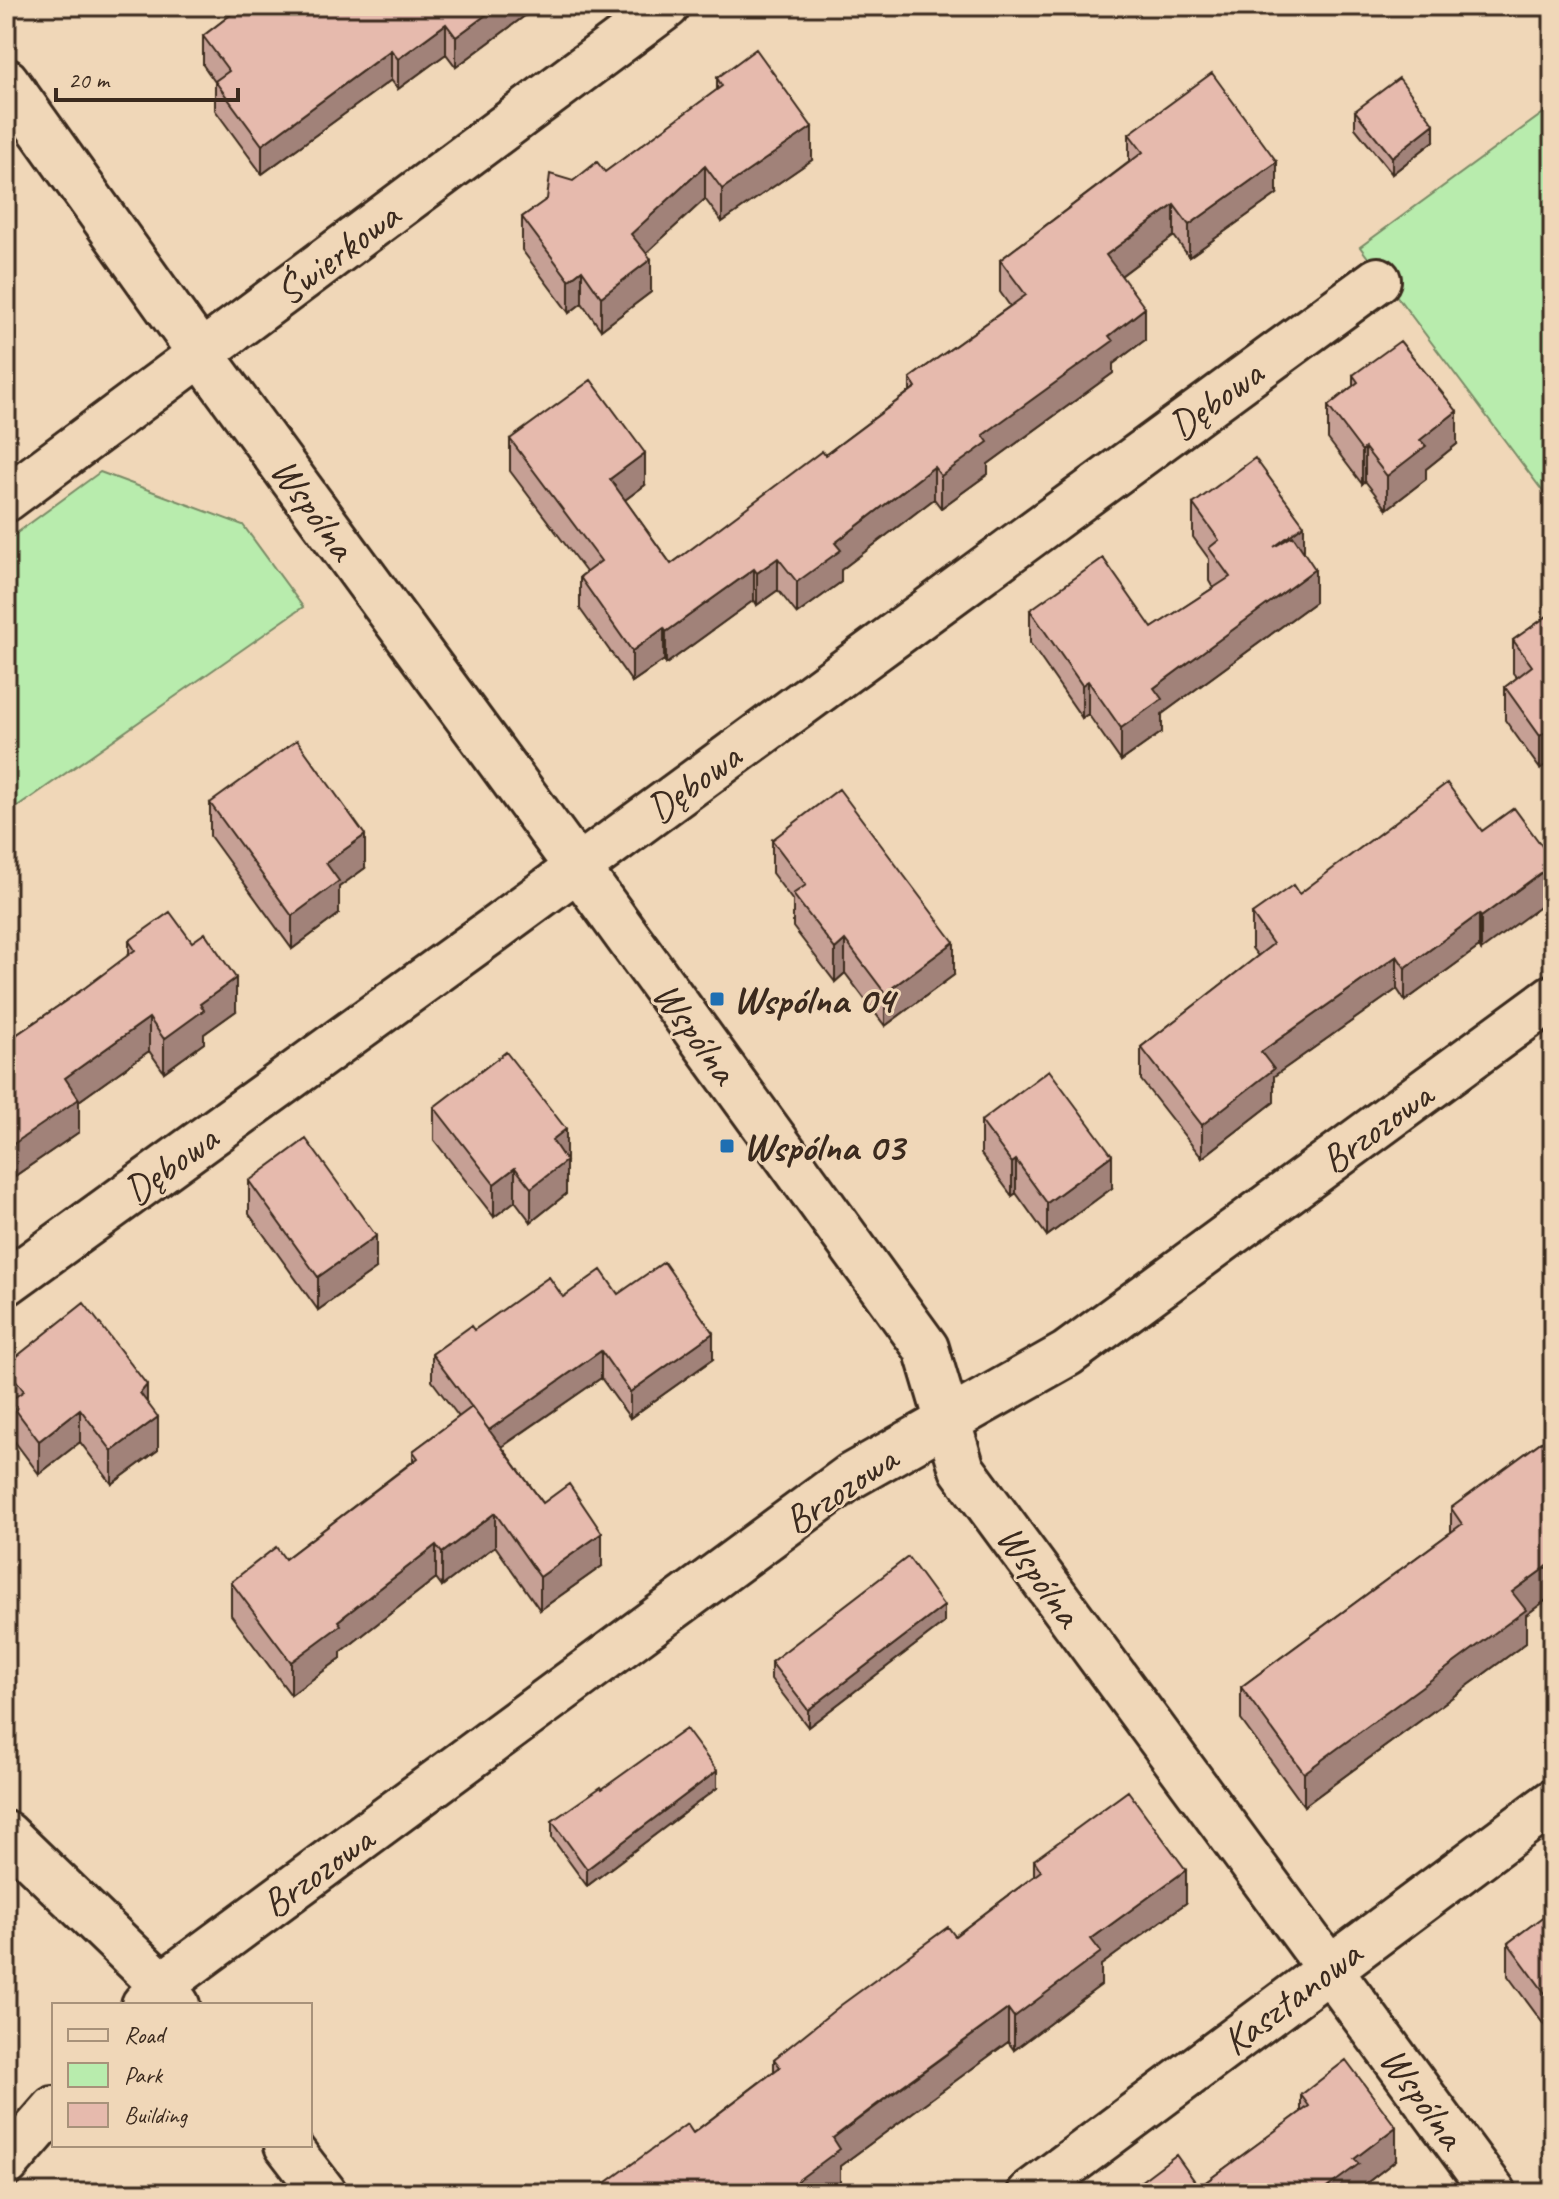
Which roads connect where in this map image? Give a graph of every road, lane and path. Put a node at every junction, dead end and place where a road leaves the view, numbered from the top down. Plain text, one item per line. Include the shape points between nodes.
1 (667, 6) edge
2 (6, 81) edge
3 (1378, 280) dead end
4 (201, 354) junction
5 (6, 499) edge
6 (577, 867) junction
7 (1553, 997) edge
8 (6, 1283) edge
9 (947, 1421) junction
10 (1553, 1802) edge
11 (6, 1834) edge
12 (1329, 1969) junction
13 (161, 1998) edge
14 (52, 2111) edge
15 (289, 2147) edge
16 (6, 2164) edge
17 (324, 2193) edge
18 (1030, 2193) edge
19 (1494, 2193) edge

1 - 4 street, Świerkowa
2 - 4 street, Wspólna
3 - 6 street, Dębowa
4 - 5 street, Świerkowa
4 - 6 street, Wspólna
6 - 8 street, Dębowa
6 - 9 street, Wspólna via 926,1348
7 - 9 street, Brzozowa via 1067,1354
9 - 12 street, Wspólna via 962,1469
9 - 13 street, Brzozowa via 851,1476
10 - 12 street, Kasztanowa
11 - 13 street
12 - 18 street, Kasztanowa
12 - 19 street, Wspólna
14 - 16 street
15 - 17 street

